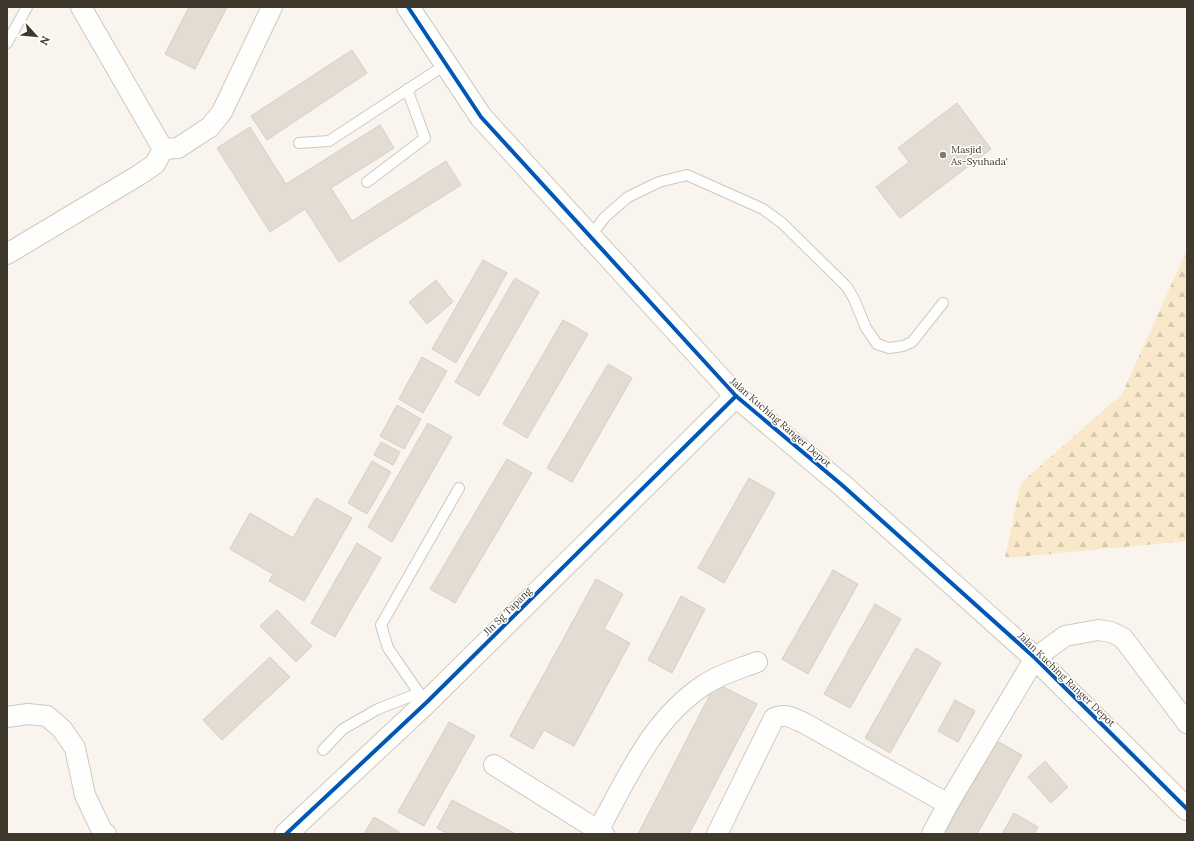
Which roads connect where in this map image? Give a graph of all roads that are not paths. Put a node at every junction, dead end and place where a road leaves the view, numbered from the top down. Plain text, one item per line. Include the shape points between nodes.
1 (27, 7) edge
2 (81, 7) edge
3 (272, 7) edge
4 (408, 7) edge
5 (7, 43) edge
6 (445, 65) junction
7 (407, 89) junction
8 (299, 143) dead end
9 (163, 149) junction
10 (367, 182) dead end
11 (589, 238) junction
12 (7, 254) edge
13 (943, 303) dead end
14 (736, 396) junction
15 (460, 488) dead end
16 (1035, 658) junction
17 (757, 662) dead end
18 (423, 697) junction
19 (7, 717) edge
20 (1187, 723) edge
21 (323, 750) dead end
22 (494, 765) dead end
23 (948, 804) junction
24 (1187, 809) edge
25 (601, 832) edge
26 (106, 834) edge
27 (286, 834) edge
28 (717, 834) edge
29 (932, 834) edge

1 - 5 lane
2 - 9 street
3 - 9 street via 218,117 210,127 178,148
4 - 6 street, Jalan Kuching Ranger Depot
6 - 7 lane
6 - 11 street, Jalan Kuching Ranger Depot via 481,117
7 - 8 lane via 329,141
7 - 10 lane via 425,138
9 - 12 street via 155,164 139,175
11 - 13 lane via 605,216 628,197 659,182 687,175 763,209 782,223 847,287 866,328 877,344 889,348 912,342
11 - 14 street, Jalan Kuching Ranger Depot
14 - 16 street, Jalan Kuching Ranger Depot via 842,485
14 - 18 street, Jln Sg Tapang
15 - 18 lane via 382,625 388,648
16 - 20 street via 1065,636 1098,630 1111,632 1123,638
16 - 23 street
16 - 24 street, Jalan Kuching Ranger Depot
17 - 25 street via 710,682 681,702 649,738
18 - 21 lane via 378,709 342,729
18 - 27 street, Jln Sg Tapang
19 - 26 street via 28,714 47,716 62,729 75,748 85,795 103,833
22 - 25 street
23 - 28 street via 804,723 782,715 774,718
23 - 29 street

